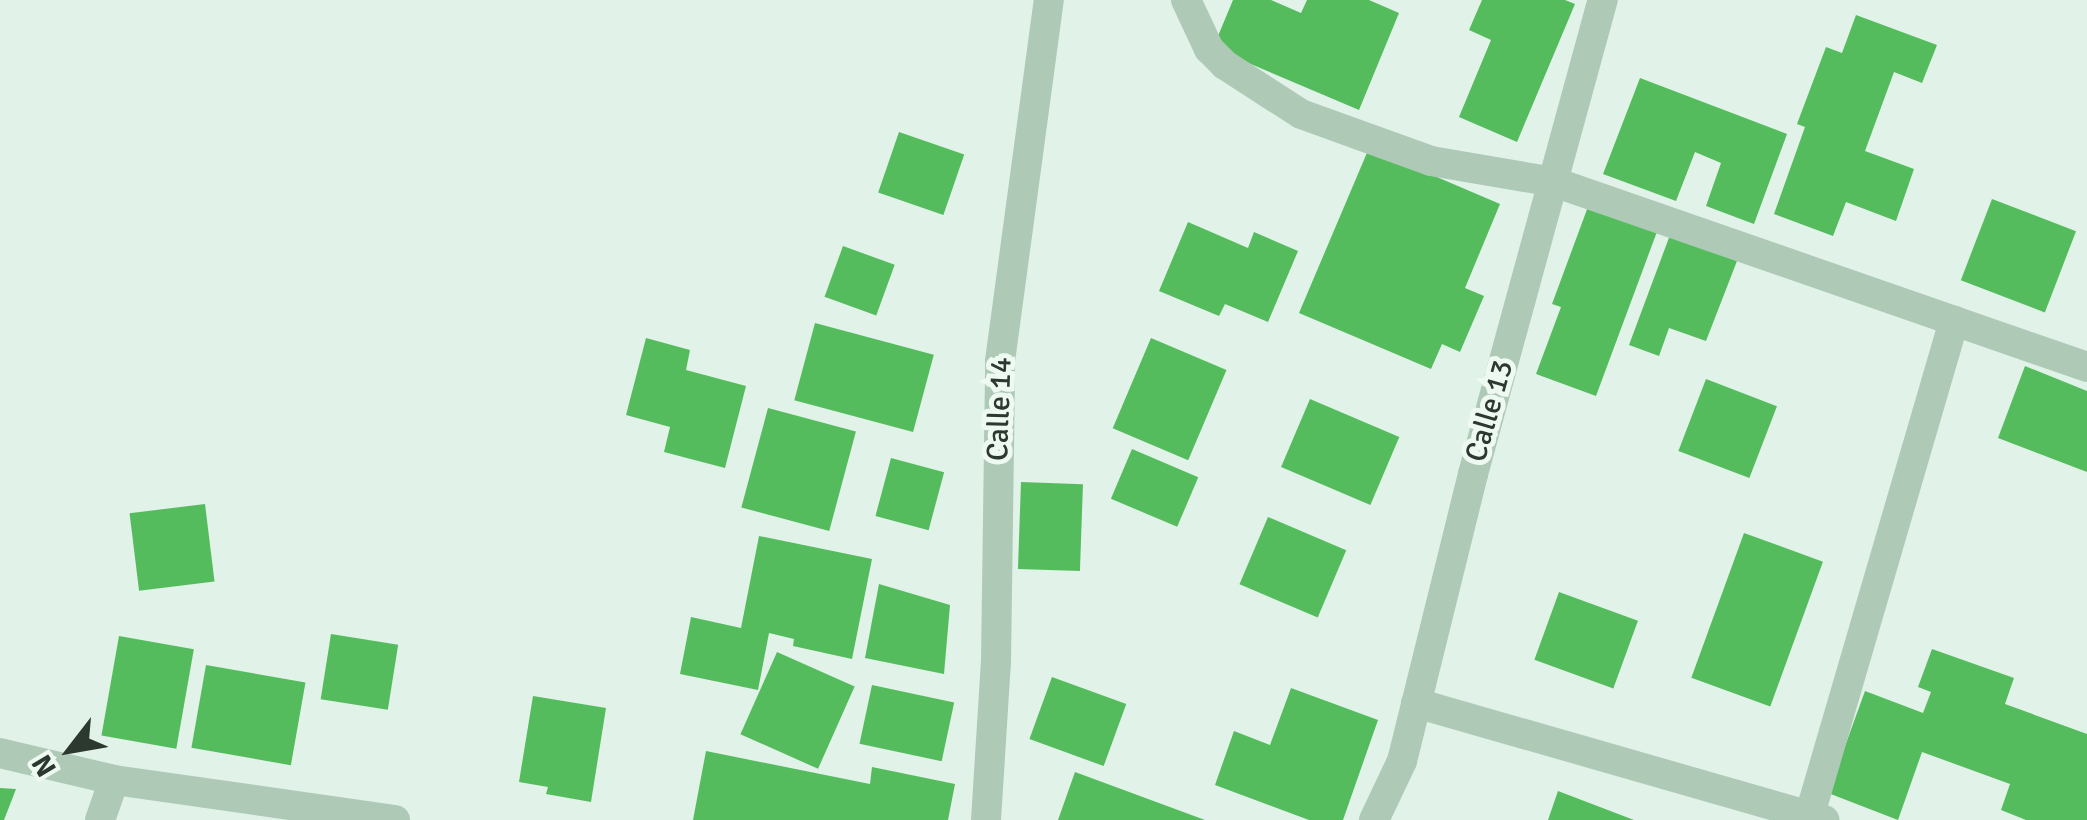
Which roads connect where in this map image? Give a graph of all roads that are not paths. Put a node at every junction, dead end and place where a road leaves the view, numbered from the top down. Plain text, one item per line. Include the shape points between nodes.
1 (1186, 0) edge
2 (1603, 0) edge
3 (1052, 6) edge
4 (1554, 182) junction
5 (1954, 321) junction
6 (2087, 367) edge
7 (1416, 703) junction
8 (0, 753) edge
9 (114, 780) junction
10 (275, 812) edge
11 (1818, 817) edge
12 (100, 820) edge
13 (395, 820) edge
14 (986, 820) edge
15 (1374, 820) edge

1 - 4 street via 1209,49 1225,65 1302,114 1431,161
2 - 4 street, Calle 13
3 - 14 street, Calle 14 via 1000,361 996,662
4 - 5 street
4 - 7 street, Calle 13
5 - 6 street
5 - 11 street
7 - 11 street
7 - 15 street, Calle 13 via 1402,760
8 - 9 street
9 - 10 street
9 - 12 street
10 - 13 street

